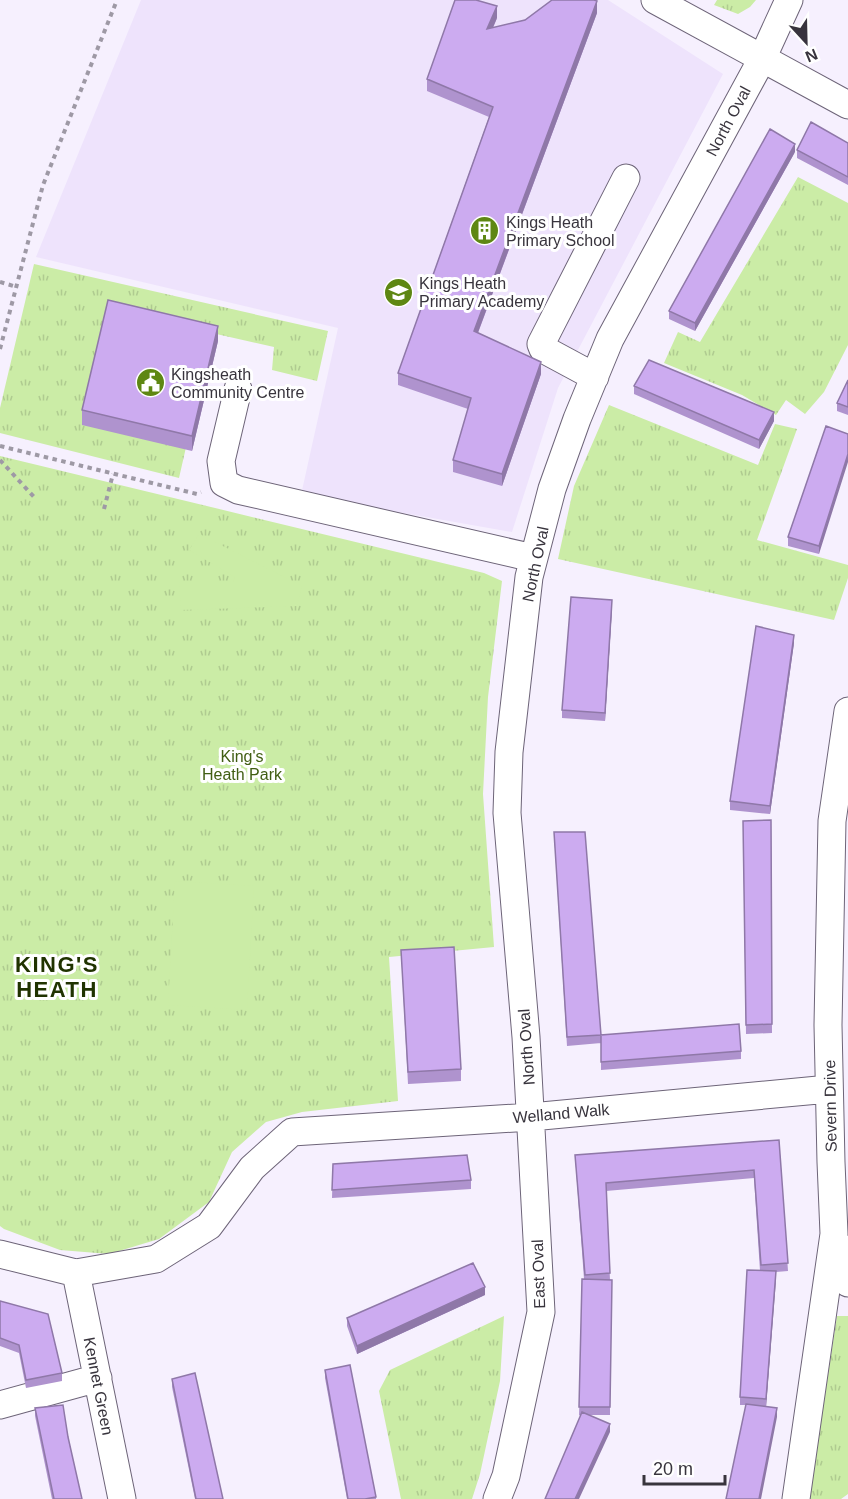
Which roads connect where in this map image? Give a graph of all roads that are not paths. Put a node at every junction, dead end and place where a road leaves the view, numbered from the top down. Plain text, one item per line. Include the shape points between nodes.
1 (656, 0) edge
2 (789, 0) edge
3 (762, 59) junction
4 (848, 105) edge
5 (626, 178) dead end
6 (595, 377) junction
7 (238, 389) dead end
8 (533, 558) junction
9 (848, 711) edge
10 (840, 821) edge
11 (838, 1026) edge
12 (829, 1089) junction
13 (531, 1117) junction
14 (839, 1159) edge
15 (834, 1234) junction
16 (0, 1254) edge
17 (76, 1273) junction
18 (848, 1283) edge
19 (98, 1378) junction
20 (0, 1405) edge
21 (122, 1499) edge
22 (497, 1499) edge
23 (796, 1499) edge

1 - 3 street
2 - 3 street, North Oval
3 - 4 street
3 - 6 street, North Oval via 610,339
5 - 6 street via 541,344 543,349
6 - 8 street, North Oval via 552,489
7 - 8 street via 221,461 224,483 238,490
8 - 13 street, North Oval via 509,752 507,813
9 - 10 street, Severn Drive
10 - 11 street, Severn Drive
11 - 12 street, Severn Drive
12 - 13 street, Welland Walk
12 - 14 street, Severn Drive
13 - 17 street, Welland Walk via 292,1132 252,1168 209,1226 156,1258
13 - 22 street, East Oval via 541,1312 506,1476
14 - 15 street, Severn Drive
15 - 18 street
15 - 23 street, Severn Drive
16 - 17 street
17 - 19 street, Kennet Green
19 - 20 street
19 - 21 street, Kennet Green

